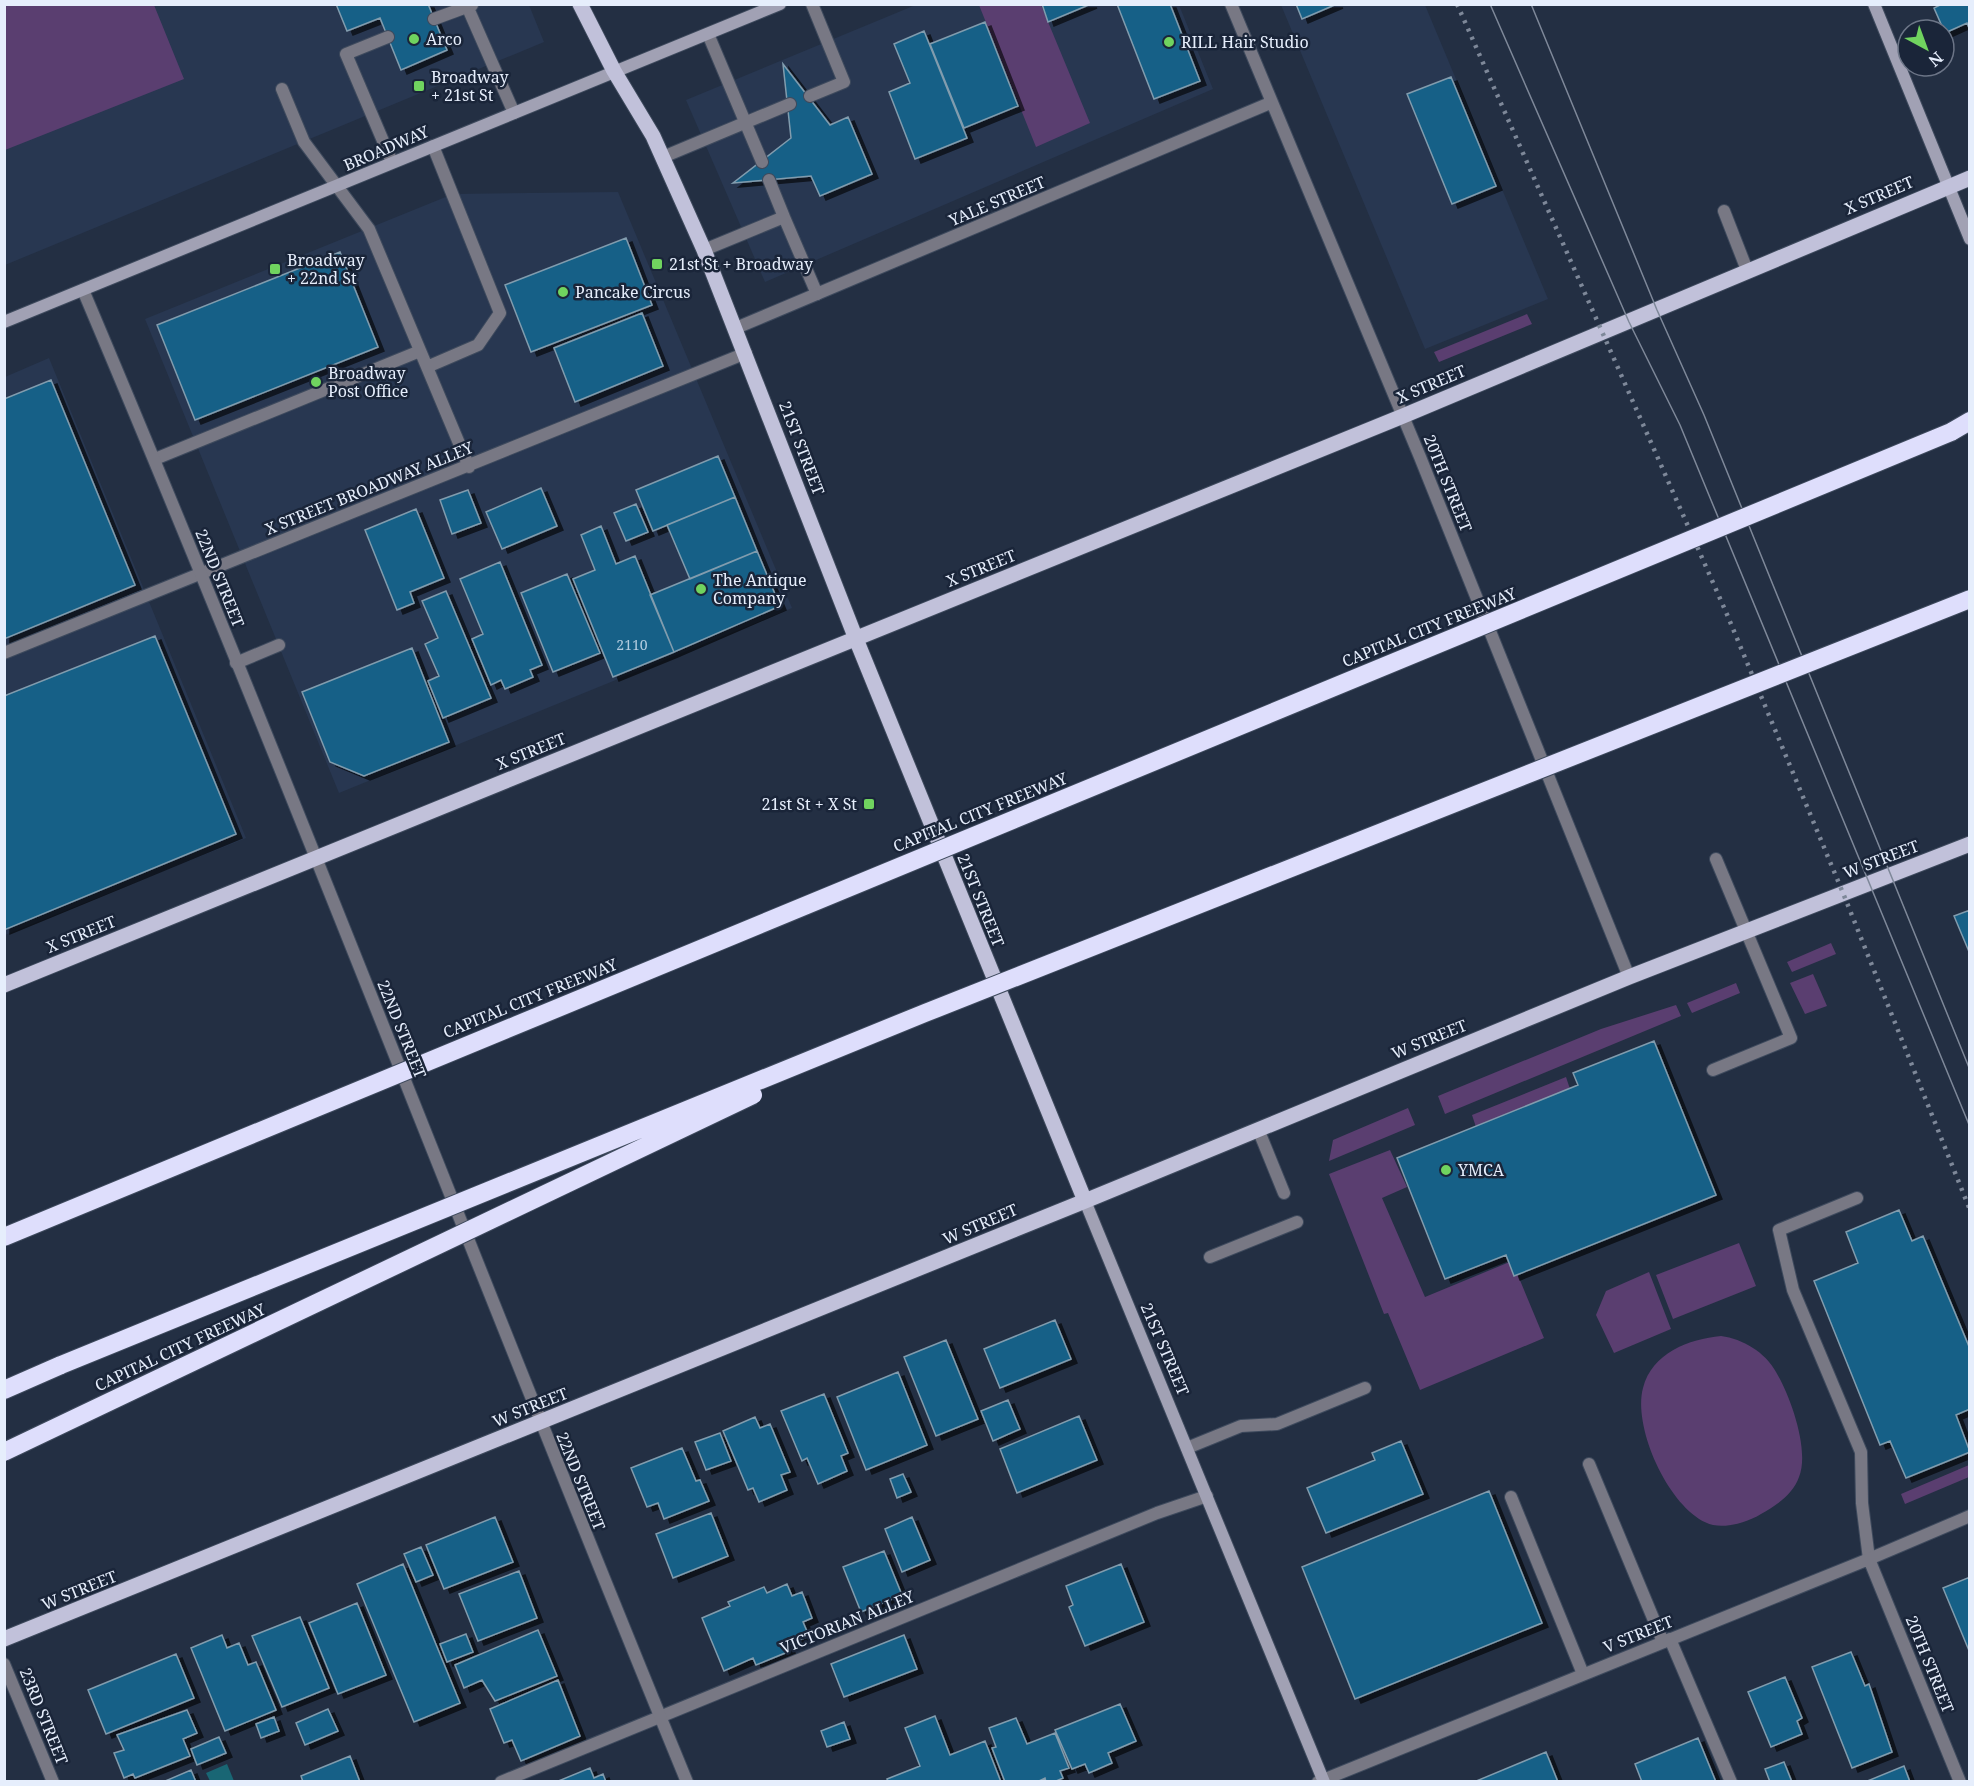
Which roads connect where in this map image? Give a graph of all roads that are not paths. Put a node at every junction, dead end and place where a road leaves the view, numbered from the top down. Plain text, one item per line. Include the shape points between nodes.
1 (579, 4) edge
2 (780, 4) edge
3 (812, 4) edge
4 (1231, 4) edge
5 (1874, 4) edge
6 (470, 5) edge
7 (434, 19) dead end
8 (708, 34) junction
9 (388, 37) dead end
10 (614, 71) junction
11 (282, 89) dead end
12 (810, 96) dead end
13 (1270, 103) junction
14 (790, 104) dead end
15 (514, 114) junction
16 (747, 122) junction
17 (433, 146) junction
18 (663, 158) junction
19 (392, 162) junction
20 (762, 162) dead end
21 (1970, 178) edge
22 (769, 180) dead end
23 (339, 186) junction
24 (1948, 186) junction
25 (1724, 212) dead end
26 (784, 217) junction
27 (1970, 239) edge
28 (704, 250) junction
29 (1747, 270) junction
30 (84, 290) junction
31 (817, 294) junction
32 (4, 322) edge
33 (736, 328) junction
34 (420, 351) junction
35 (746, 353) junction
36 (427, 368) junction
37 (1403, 416) junction
38 (1970, 423) edge
39 (155, 459) junction
40 (469, 467) junction
41 (200, 573) junction
42 (1970, 599) edge
43 (856, 639) junction
44 (279, 645) dead end
45 (4, 653) edge
46 (236, 663) junction
47 (1970, 844) edge
48 (315, 858) junction
49 (1716, 859) dead end
50 (1747, 931) junction
51 (1629, 977) junction
52 (4, 985) edge
53 (925, 1013) junction
54 (1713, 1070) dead end
55 (1258, 1129) junction
56 (1284, 1193) dead end
57 (1857, 1198) dead end
58 (1085, 1201) junction
59 (1297, 1222) dead end
60 (4, 1237) edge
61 (1210, 1257) dead end
62 (1365, 1388) dead end
63 (4, 1389) edge
64 (540, 1422) junction
65 (1187, 1448) junction
66 (4, 1452) edge
67 (1589, 1464) dead end
68 (1207, 1496) junction
69 (1510, 1497) dead end
70 (1970, 1516) edge
71 (1869, 1559) junction
72 (4, 1639) edge
73 (1666, 1641) junction
74 (4, 1664) edge
75 (1583, 1674) junction
76 (660, 1717) junction
77 (1321, 1781) edge
78 (53, 1782) edge
79 (501, 1782) edge
80 (687, 1782) edge
81 (1731, 1782) edge
82 (1960, 1782) edge

1 - 10 main road, 21ST STREET
2 - 8 main road, BROADWAY
3 - 12 street via 844,82
4 - 13 street, 20TH STREET
5 - 24 main road
6 - 7 street
6 - 15 street
8 - 10 main road, BROADWAY
8 - 16 street
9 - 19 street via 346,54
10 - 15 main road, BROADWAY
10 - 18 main road, 21ST STREET
11 - 23 street via 304,142
13 - 31 street, YALE STREET
13 - 37 street, 20TH STREET
14 - 16 street
15 - 17 main road, BROADWAY
16 - 18 street
16 - 20 street
17 - 19 main road, BROADWAY
17 - 36 street via 500,313 478,345
18 - 28 main road, 21ST STREET
19 - 23 main road, BROADWAY
21 - 24 main road, X STREET
22 - 26 street
23 - 30 main road, BROADWAY
23 - 34 street via 369,229
24 - 27 main road
24 - 29 main road, X STREET
25 - 29 street
26 - 28 street
26 - 31 street
28 - 33 main road, 21ST STREET
29 - 37 main road, X STREET
30 - 32 main road, BROADWAY
30 - 39 street, 22ND STREET
31 - 33 street, YALE STREET
33 - 35 main road, 21ST STREET
34 - 36 street
34 - 39 street
35 - 40 street, X STREET BROADWAY ALLEY
35 - 43 main road, 21ST STREET
36 - 40 street
37 - 43 main road, X STREET
37 - 51 street, 20TH STREET
38 - 60 highway, CAPITAL CITY FREEWAY, bridge
39 - 41 street, 22ND STREET
40 - 41 street, X STREET BROADWAY ALLEY
41 - 45 street, X STREET BROADWAY ALLEY
41 - 46 street, 22ND STREET
42 - 53 highway, CAPITAL CITY FREEWAY, bridge
43 - 48 main road, X STREET
43 - 58 main road, 21ST STREET
44 - 46 street
46 - 48 street, 22ND STREET
47 - 50 main road, W STREET
48 - 52 main road, X STREET
48 - 64 street, 22ND STREET
49 - 50 street
50 - 51 main road, W STREET
50 - 54 street via 1791,1038
51 - 55 main road, W STREET
53 - 63 highway, CAPITAL CITY FREEWAY, bridge
53 - 66 highway, CAPITAL CITY FREEWAY, bridge
55 - 56 street
55 - 58 main road, W STREET
57 - 71 street, 20TH STREET via 1779,1230 1793,1290 1861,1452
58 - 64 main road, W STREET
58 - 65 main road, 21ST STREET
59 - 61 street
62 - 65 street via 1277,1424 1241,1426
64 - 72 main road, W STREET
64 - 76 street, 22ND STREET
65 - 68 main road, 21ST STREET
67 - 73 street
68 - 76 street, VICTORIAN ALLEY
68 - 77 main road, 21ST STREET
69 - 75 street
70 - 71 street, V STREET
71 - 73 street, V STREET
71 - 82 street, 20TH STREET
73 - 75 street, V STREET
73 - 81 street
74 - 78 street, 23RD STREET
75 - 77 street, V STREET
76 - 79 street, VICTORIAN ALLEY
76 - 80 street, 22ND STREET

